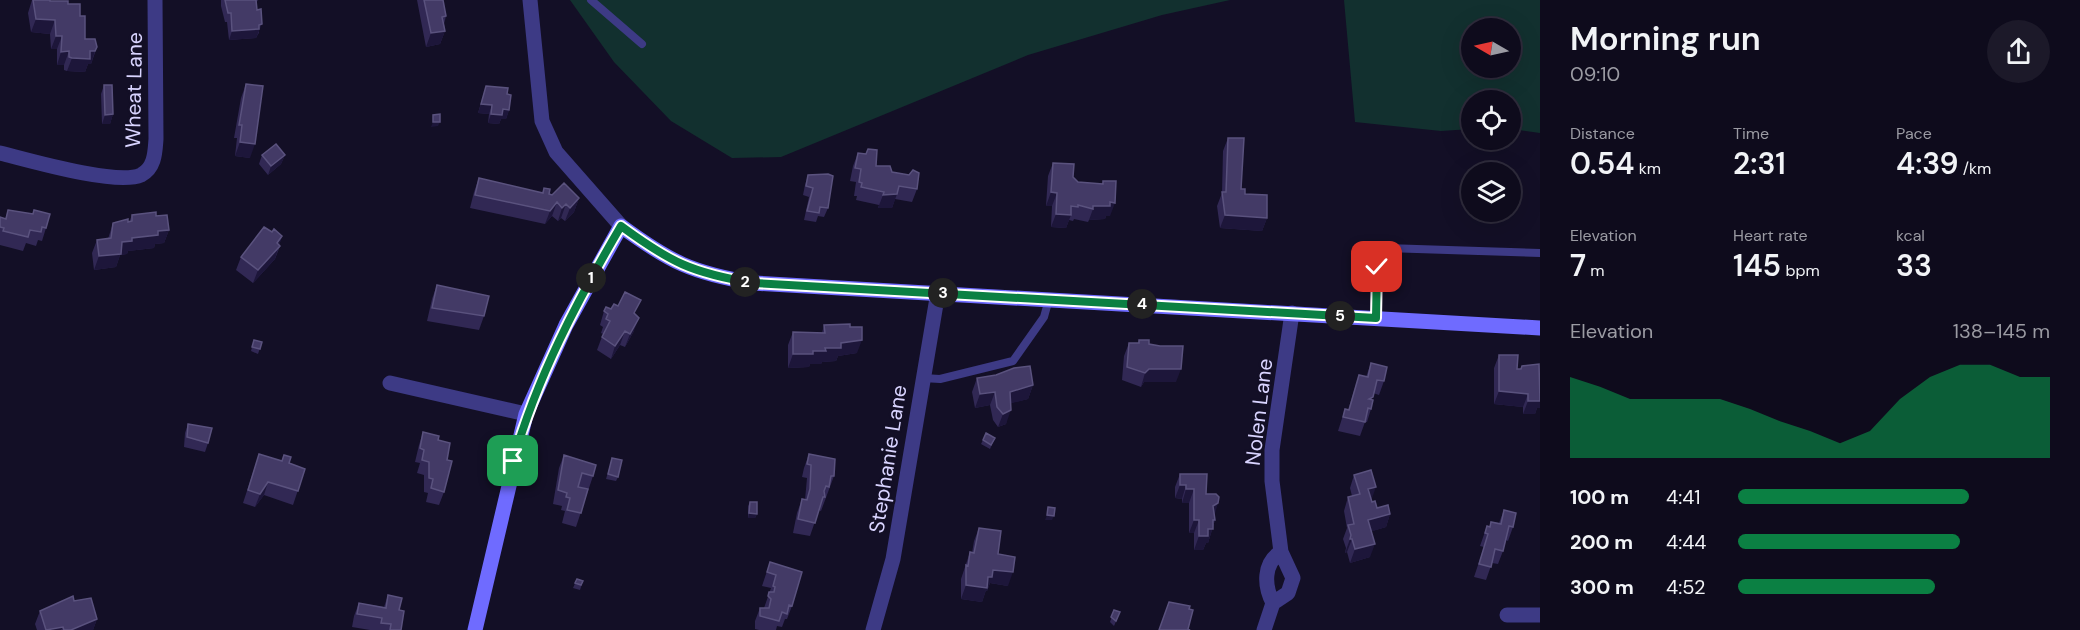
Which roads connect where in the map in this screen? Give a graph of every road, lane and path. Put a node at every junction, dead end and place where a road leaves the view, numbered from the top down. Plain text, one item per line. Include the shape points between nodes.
1 (155, 0) edge
2 (530, 0) edge
3 (591, 0) edge
4 (642, 44) dead end
5 (0, 153) edge
6 (621, 226) junction
7 (1540, 253) edge
8 (938, 292) junction
9 (1049, 299) junction
10 (1292, 313) junction
11 (1376, 318) junction
12 (1540, 328) edge
13 (923, 378) junction
14 (390, 383) dead end
15 (526, 414) junction
16 (1281, 552) junction
17 (1273, 603) junction
18 (1506, 615) dead end
19 (1540, 615) edge
20 (476, 630) edge
21 (873, 630) edge
22 (1264, 630) edge

1 - 5 street, Wheat Lane via 156,139 154,157 142,175 103,176
2 - 6 street via 542,121 556,152
3 - 4 lane
6 - 8 street via 654,251 716,277 753,283
6 - 15 street via 566,325
7 - 11 lane via 1386,248 1377,256
8 - 9 street
8 - 13 street, Stephanie Lane
9 - 10 street
9 - 13 lane via 1044,317 1013,361 940,379
10 - 11 street
10 - 16 street, Nolen Lane via 1272,450
11 - 12 street
13 - 21 street, Stephanie Lane via 893,559
14 - 15 street
15 - 20 street
16 - 17 street via 1266,574
16 - 17 street, Nolen Lane via 1293,578 1288,593
17 - 22 street, Nolen Lane
18 - 19 street

